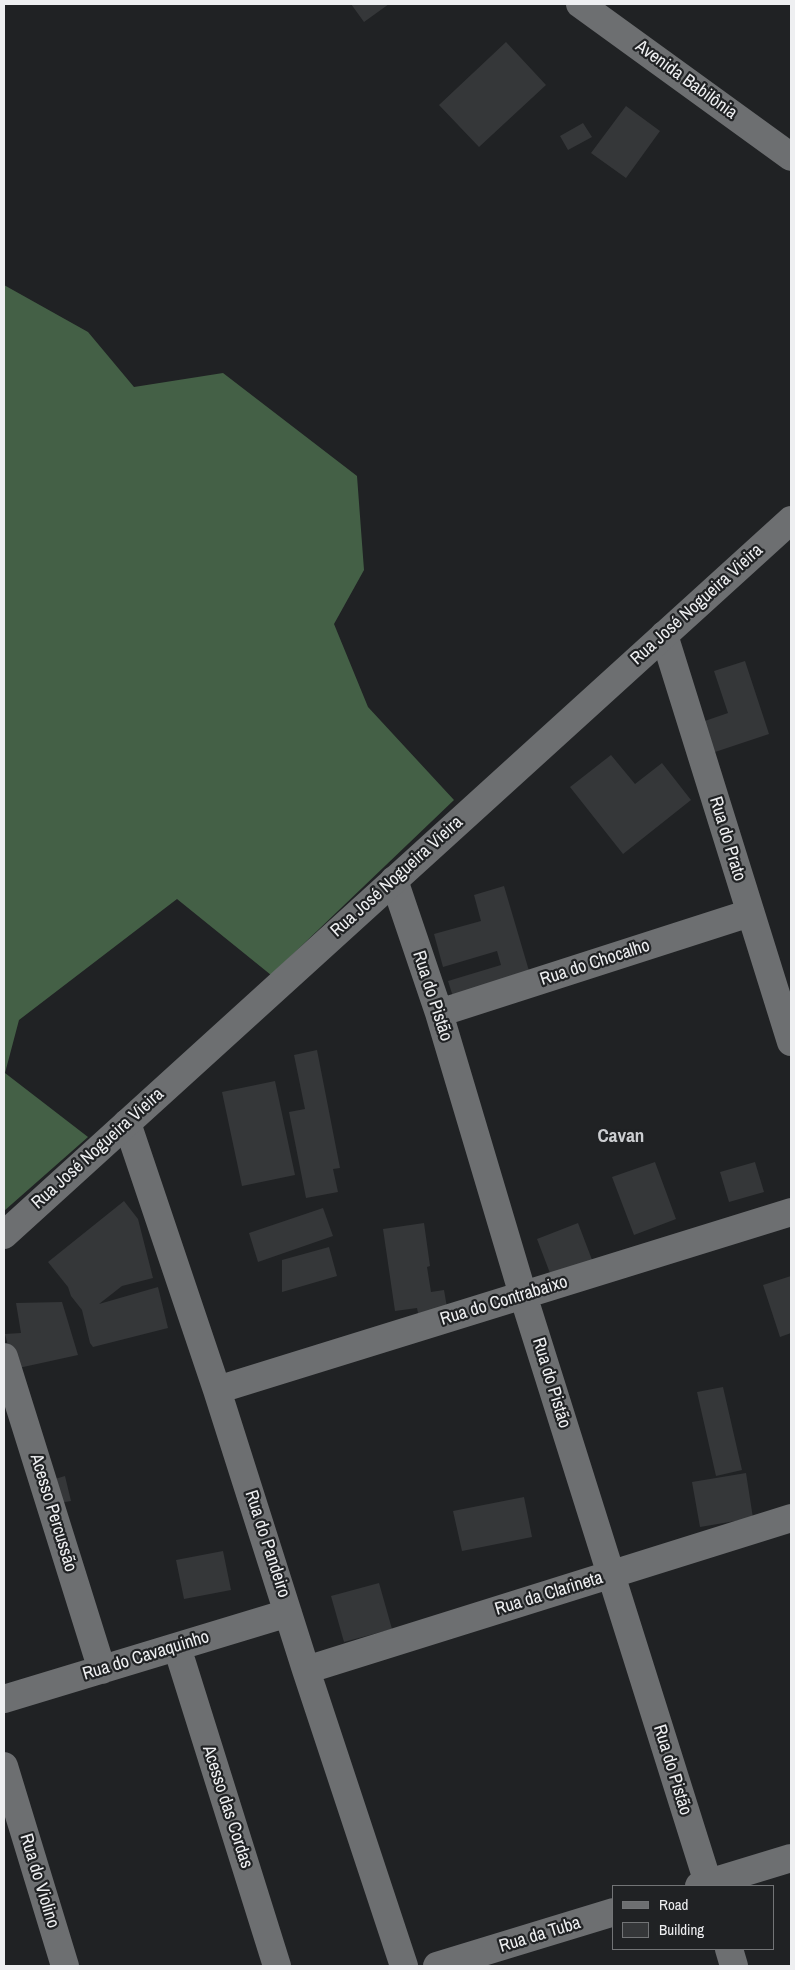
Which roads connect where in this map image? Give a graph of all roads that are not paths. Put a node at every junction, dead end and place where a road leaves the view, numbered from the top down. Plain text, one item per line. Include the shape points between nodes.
1 (580, 4) edge
2 (791, 156) edge
3 (791, 520) edge
4 (664, 635) junction
5 (394, 880) junction
6 (750, 912) junction
7 (439, 1013) junction
8 (791, 1042) edge
9 (127, 1123) junction
10 (791, 1212) edge
11 (4, 1235) edge
12 (523, 1295) junction
13 (4, 1357) edge
14 (218, 1390) junction
15 (791, 1518) edge
16 (611, 1574) junction
17 (288, 1613) junction
18 (176, 1647) junction
19 (102, 1670) junction
20 (306, 1670) junction
21 (4, 1700) edge
22 (4, 1766) edge
23 (791, 1858) edge
24 (705, 1885) edge
25 (612, 1913) edge
26 (729, 1950) edge
27 (66, 1966) edge
28 (277, 1966) edge
29 (404, 1966) edge
30 (437, 1966) edge
31 (734, 1966) edge

1 - 2 street, Avenida Babilônia
3 - 4 street, Rua José Nogueira Vieira
4 - 5 street, Rua José Nogueira Vieira
4 - 6 street, Rua do Prato
5 - 7 street, Rua do Pistão
5 - 9 street, Rua José Nogueira Vieira
6 - 7 street, Rua do Chocalho
6 - 8 street, Rua do Prato
7 - 12 street, Rua do Pistão
9 - 11 street, Rua José Nogueira Vieira
9 - 14 street, Rua do Pandeiro
10 - 12 street, Rua do Contrabaixo
12 - 14 street, Rua do Contrabaixo
12 - 16 street, Rua do Pistão
13 - 19 street, Acesso Percussão
14 - 17 street, Rua do Pandeiro
15 - 16 street, Rua da Clarineta
16 - 20 street, Rua da Clarineta
16 - 24 street, Rua do Pistão
17 - 18 street, Rua do Cavaquinho
17 - 20 street, Rua do Pandeiro
18 - 19 street, Rua do Cavaquinho
18 - 28 street, Acesso das Cordas
19 - 21 street, Rua do Cavaquinho
20 - 29 street, Rua do Pandeiro
22 - 27 street, Rua do Violino
23 - 24 street
25 - 30 street, Rua da Tuba
26 - 31 street

